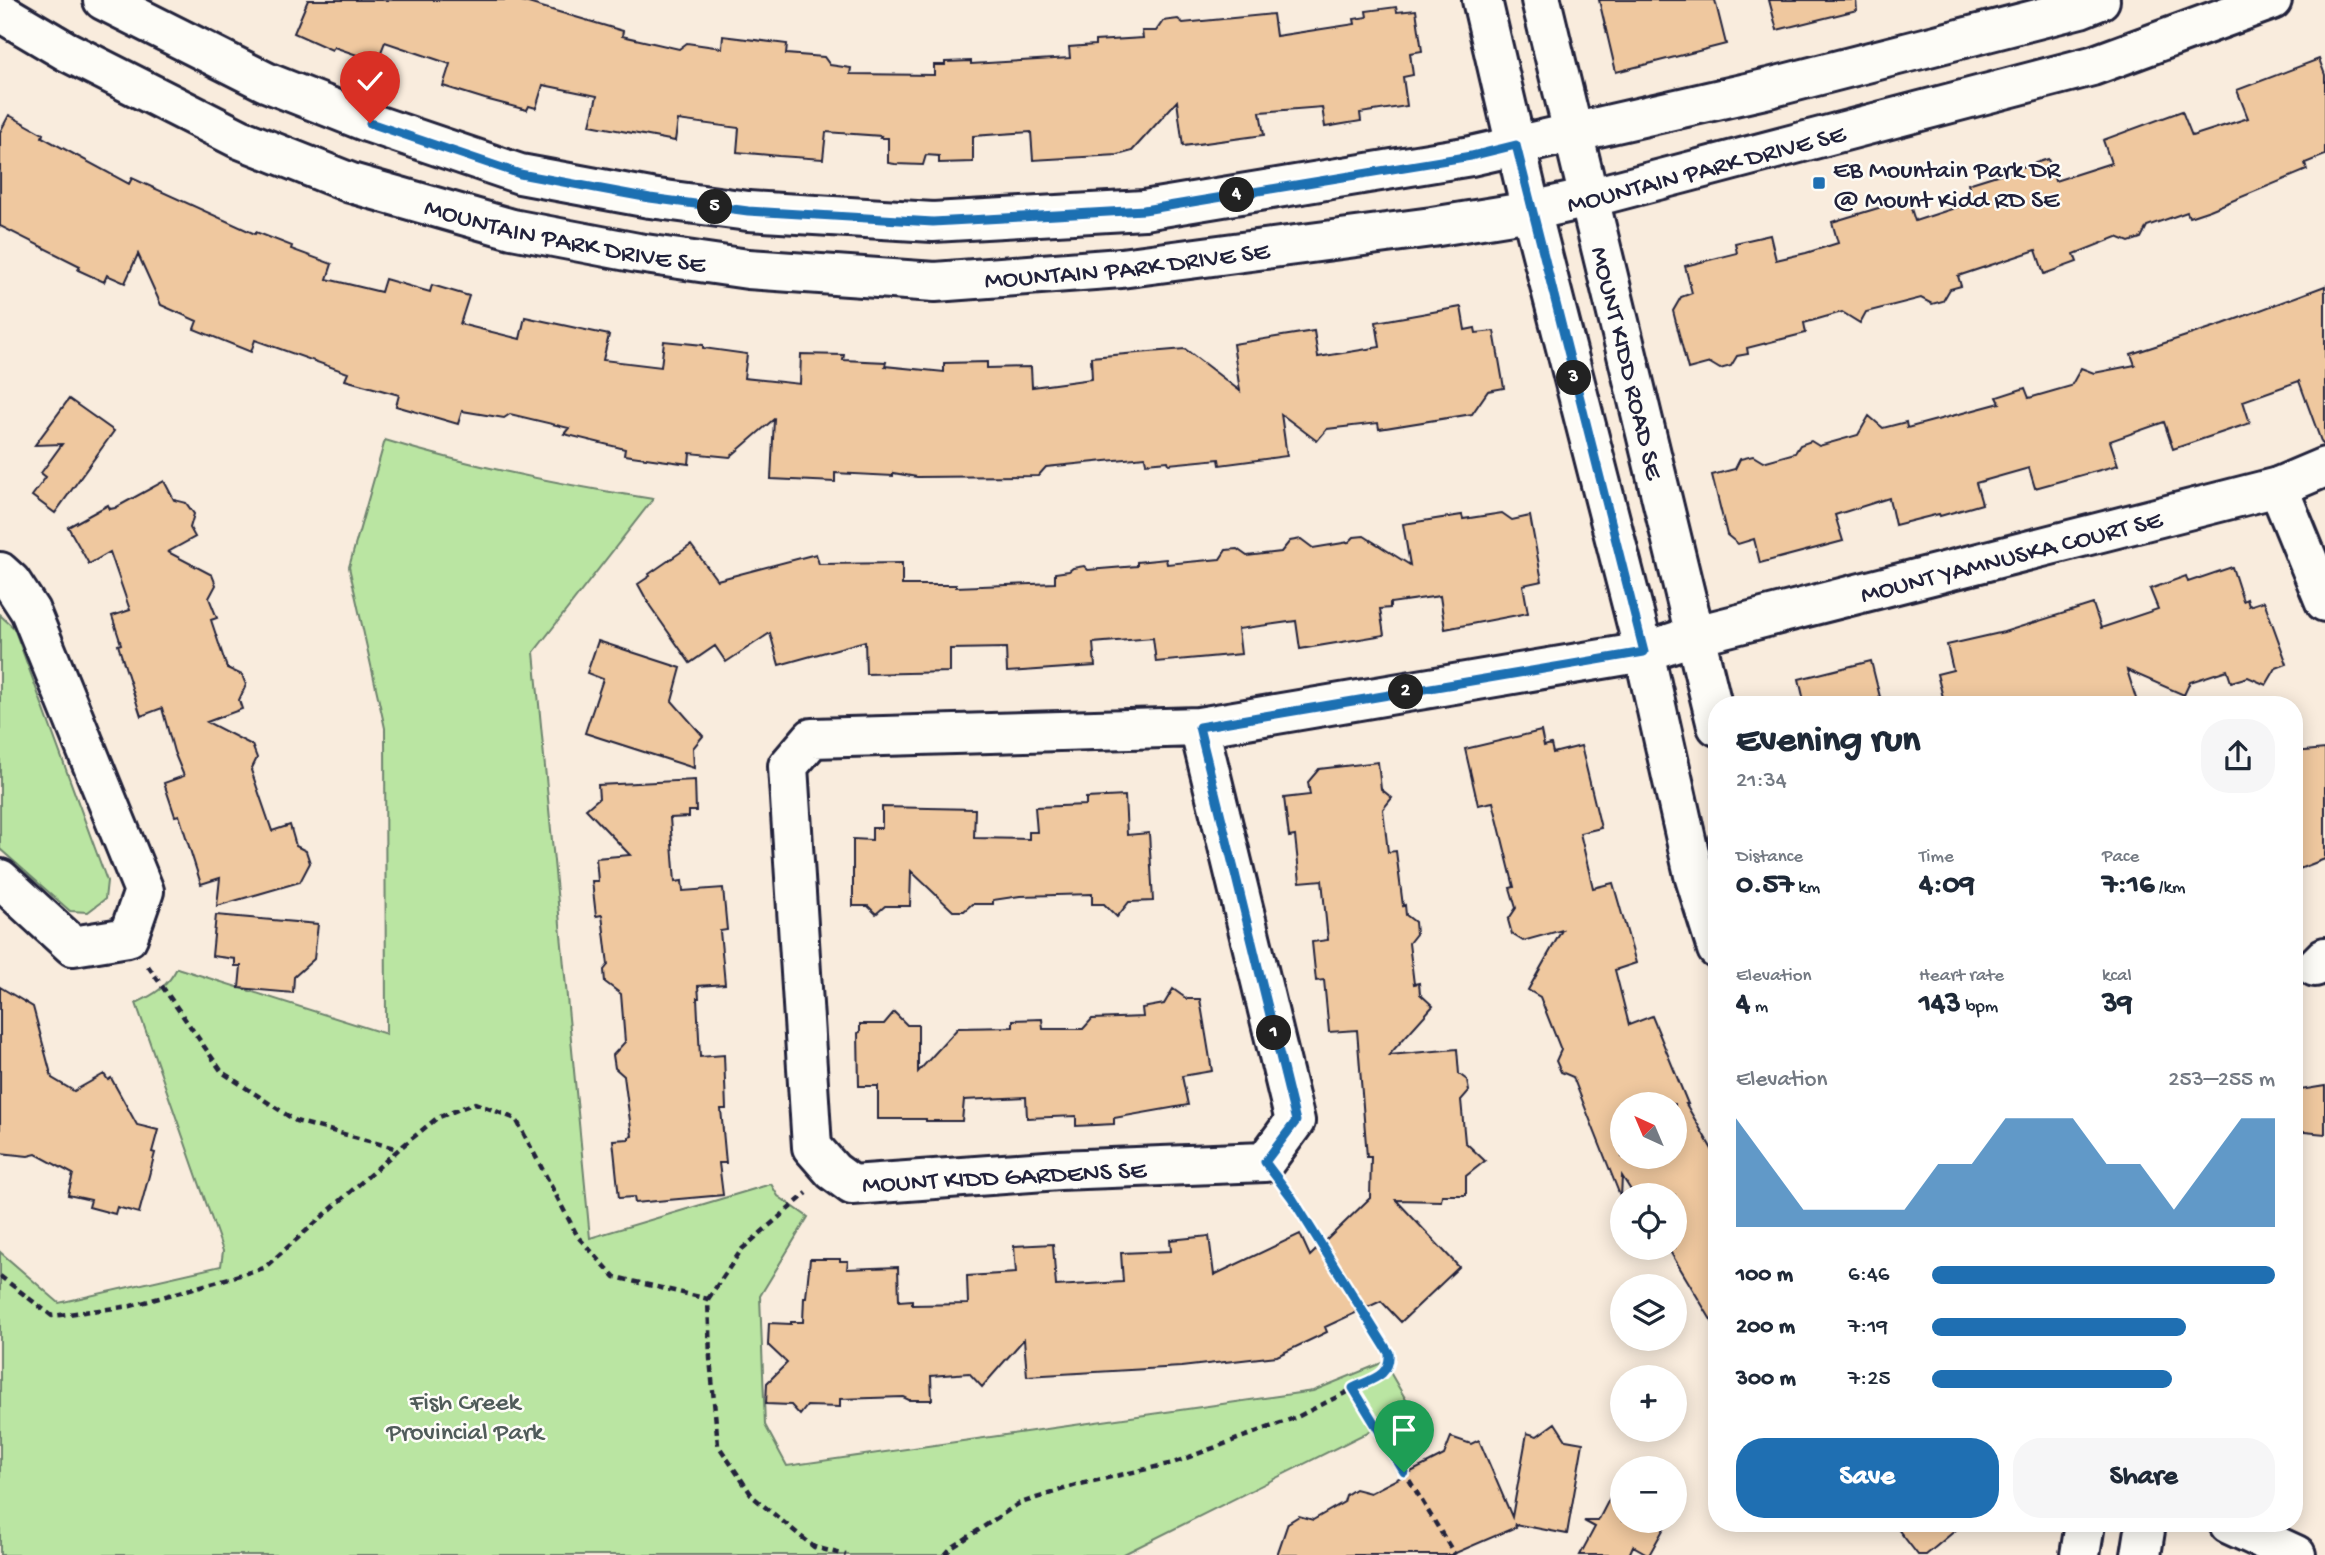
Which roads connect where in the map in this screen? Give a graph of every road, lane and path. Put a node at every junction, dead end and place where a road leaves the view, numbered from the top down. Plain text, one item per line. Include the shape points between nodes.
1 (103, 0) edge
2 (1482, 0) edge
3 (1541, 0) edge
4 (2099, 0) edge
5 (2272, 0) edge
6 (0, 12) edge
7 (1574, 132) junction
8 (1516, 145) junction
9 (1589, 198) junction
10 (1531, 211) junction
11 (2325, 467) edge
12 (2278, 487) junction
13 (0, 572) edge
14 (2325, 602) edge
15 (1696, 635) junction
16 (1644, 652) junction
17 (1710, 696) edge
18 (1199, 727) junction
19 (0, 879) edge
20 (1708, 920) edge
21 (128, 937) junction
22 (399, 1149) junction
23 (1265, 1162) junction
24 (833, 1171) junction
25 (0, 1276) edge
26 (709, 1299) junction
27 (1353, 1388) junction
28 (2084, 1532) edge
29 (2145, 1532) edge
30 (2246, 1532) edge
31 (846, 1555) edge
32 (945, 1555) edge
33 (1455, 1555) edge
34 (2080, 1555) edge
35 (2141, 1555) edge
36 (2296, 1555) edge

1 - 8 street, MOUNTAIN PARK DRIVE SE via 266,82 520,174 748,211 933,222 1144,210
2 - 8 street
3 - 7 street, MOUNT KIDD ROAD SE
4 - 7 street, MOUNTAIN PARK DRIVE SE via 1769,88
5 - 9 street, MOUNTAIN PARK DRIVE SE via 2092,66
6 - 10 street, MOUNTAIN PARK DRIVE SE via 65,51 240,139 351,183 512,229 748,269 935,282 1121,268
7 - 8 street, MOUNTAIN PARK DRIVE SE
7 - 9 street, MOUNT KIDD ROAD SE
8 - 10 street
9 - 10 street, MOUNTAIN PARK DRIVE SE
9 - 15 street, MOUNT KIDD ROAD SE
10 - 16 street
11 - 12 street, MOUNT YAMNUSKA COURT SE
12 - 14 street
12 - 15 street, MOUNT YAMNUSKA COURT SE
13 - 21 street via 30,611 144,891
15 - 16 street, MOUNT YAMNUSKA COURT SE
15 - 17 street, MOUNT KIDD ROAD SE
16 - 18 street, MOUNT KIDD GARDENS SE
16 - 20 street
18 - 23 street via 1296,1121
18 - 24 street, MOUNT KIDD GARDENS SE via 812,738 788,766 812,1147
19 - 21 street via 73,946
21 - 22 path via 222,1072 296,1121
22 - 25 path via 264,1268 131,1306 52,1316
22 - 26 path via 437,1118 475,1103 516,1119 578,1237 615,1277
23 - 24 street, MOUNT KIDD GARDENS SE via 852,1185
23 - 27 path via 1389,1353 1385,1373
24 - 26 path via 742,1249
26 - 31 path via 718,1445 753,1497 814,1546
27 - 32 path via 1297,1417 1173,1463 1076,1485 1018,1504
27 - 33 path
28 - 34 street
29 - 35 street
30 - 36 street

